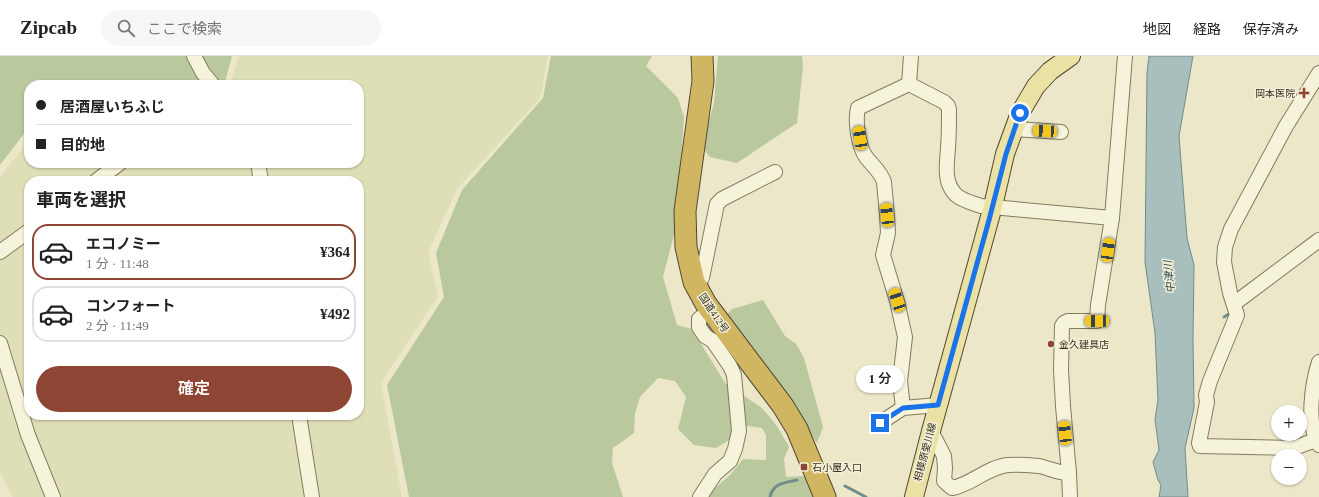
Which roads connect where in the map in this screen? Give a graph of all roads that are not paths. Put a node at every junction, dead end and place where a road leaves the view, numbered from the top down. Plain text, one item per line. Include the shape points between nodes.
1 (194, 56) edge
2 (702, 56) edge
3 (911, 56) edge
4 (1071, 56) edge
5 (1125, 56) edge
6 (1319, 73) edge
7 (209, 80) edge
8 (909, 84) junction
9 (1014, 129) junction
10 (1061, 132) dead end
11 (113, 168) edge
12 (775, 172) dead end
13 (103, 176) edge
14 (992, 206) junction
15 (1112, 218) junction
16 (24, 235) edge
17 (1319, 240) edge
18 (0, 252) edge
19 (694, 282) junction
20 (1234, 303) junction
21 (710, 310) junction
22 (0, 343) edge
23 (1319, 362) edge
24 (938, 405) junction
25 (903, 408) junction
26 (300, 420) edge
27 (880, 423) dead end
28 (930, 431) junction
29 (1318, 442) edge
30 (1069, 473) junction
31 (53, 497) edge
32 (312, 497) edge
33 (700, 497) edge
34 (825, 497) edge
35 (914, 497) edge
36 (1070, 497) edge

1 - 7 street
2 - 19 highway, 国道412号 via 703,81 685,211 686,247
3 - 8 street
4 - 9 main road, 相模原愛川線 via 1050,71 1036,86
5 - 15 street
6 - 20 street via 1286,126 1231,229 1224,262
8 - 14 street via 948,106 946,168 948,180 956,195 982,206
8 - 25 street via 858,108 856,119 864,155 884,182 888,233 883,255 905,337 900,381
9 - 10 street
9 - 14 main road, 相模原愛川線
11 - 13 street
12 - 19 street via 717,204 702,278
14 - 15 street
14 - 24 main road, 相模原愛川線
15 - 30 street via 1097,321 1068,321 1062,326 1062,392
16 - 18 street
17 - 20 street
19 - 21 highway, 国道412号
20 - 29 street via 1237,315 1206,396 1200,446 1294,448
21 - 33 street via 699,319 699,327 705,336 713,341 734,375 738,431 736,449 730,461 714,474
21 - 34 highway, 国道412号 via 783,406 797,429
22 - 31 street via 28,435
23 - 29 street via 1311,407
24 - 25 street
24 - 28 main road, 相模原愛川線
25 - 27 street
26 - 32 street
28 - 30 street via 944,456 944,482 952,488 1007,465 1039,466
28 - 35 main road, 相模原愛川線
30 - 36 street

